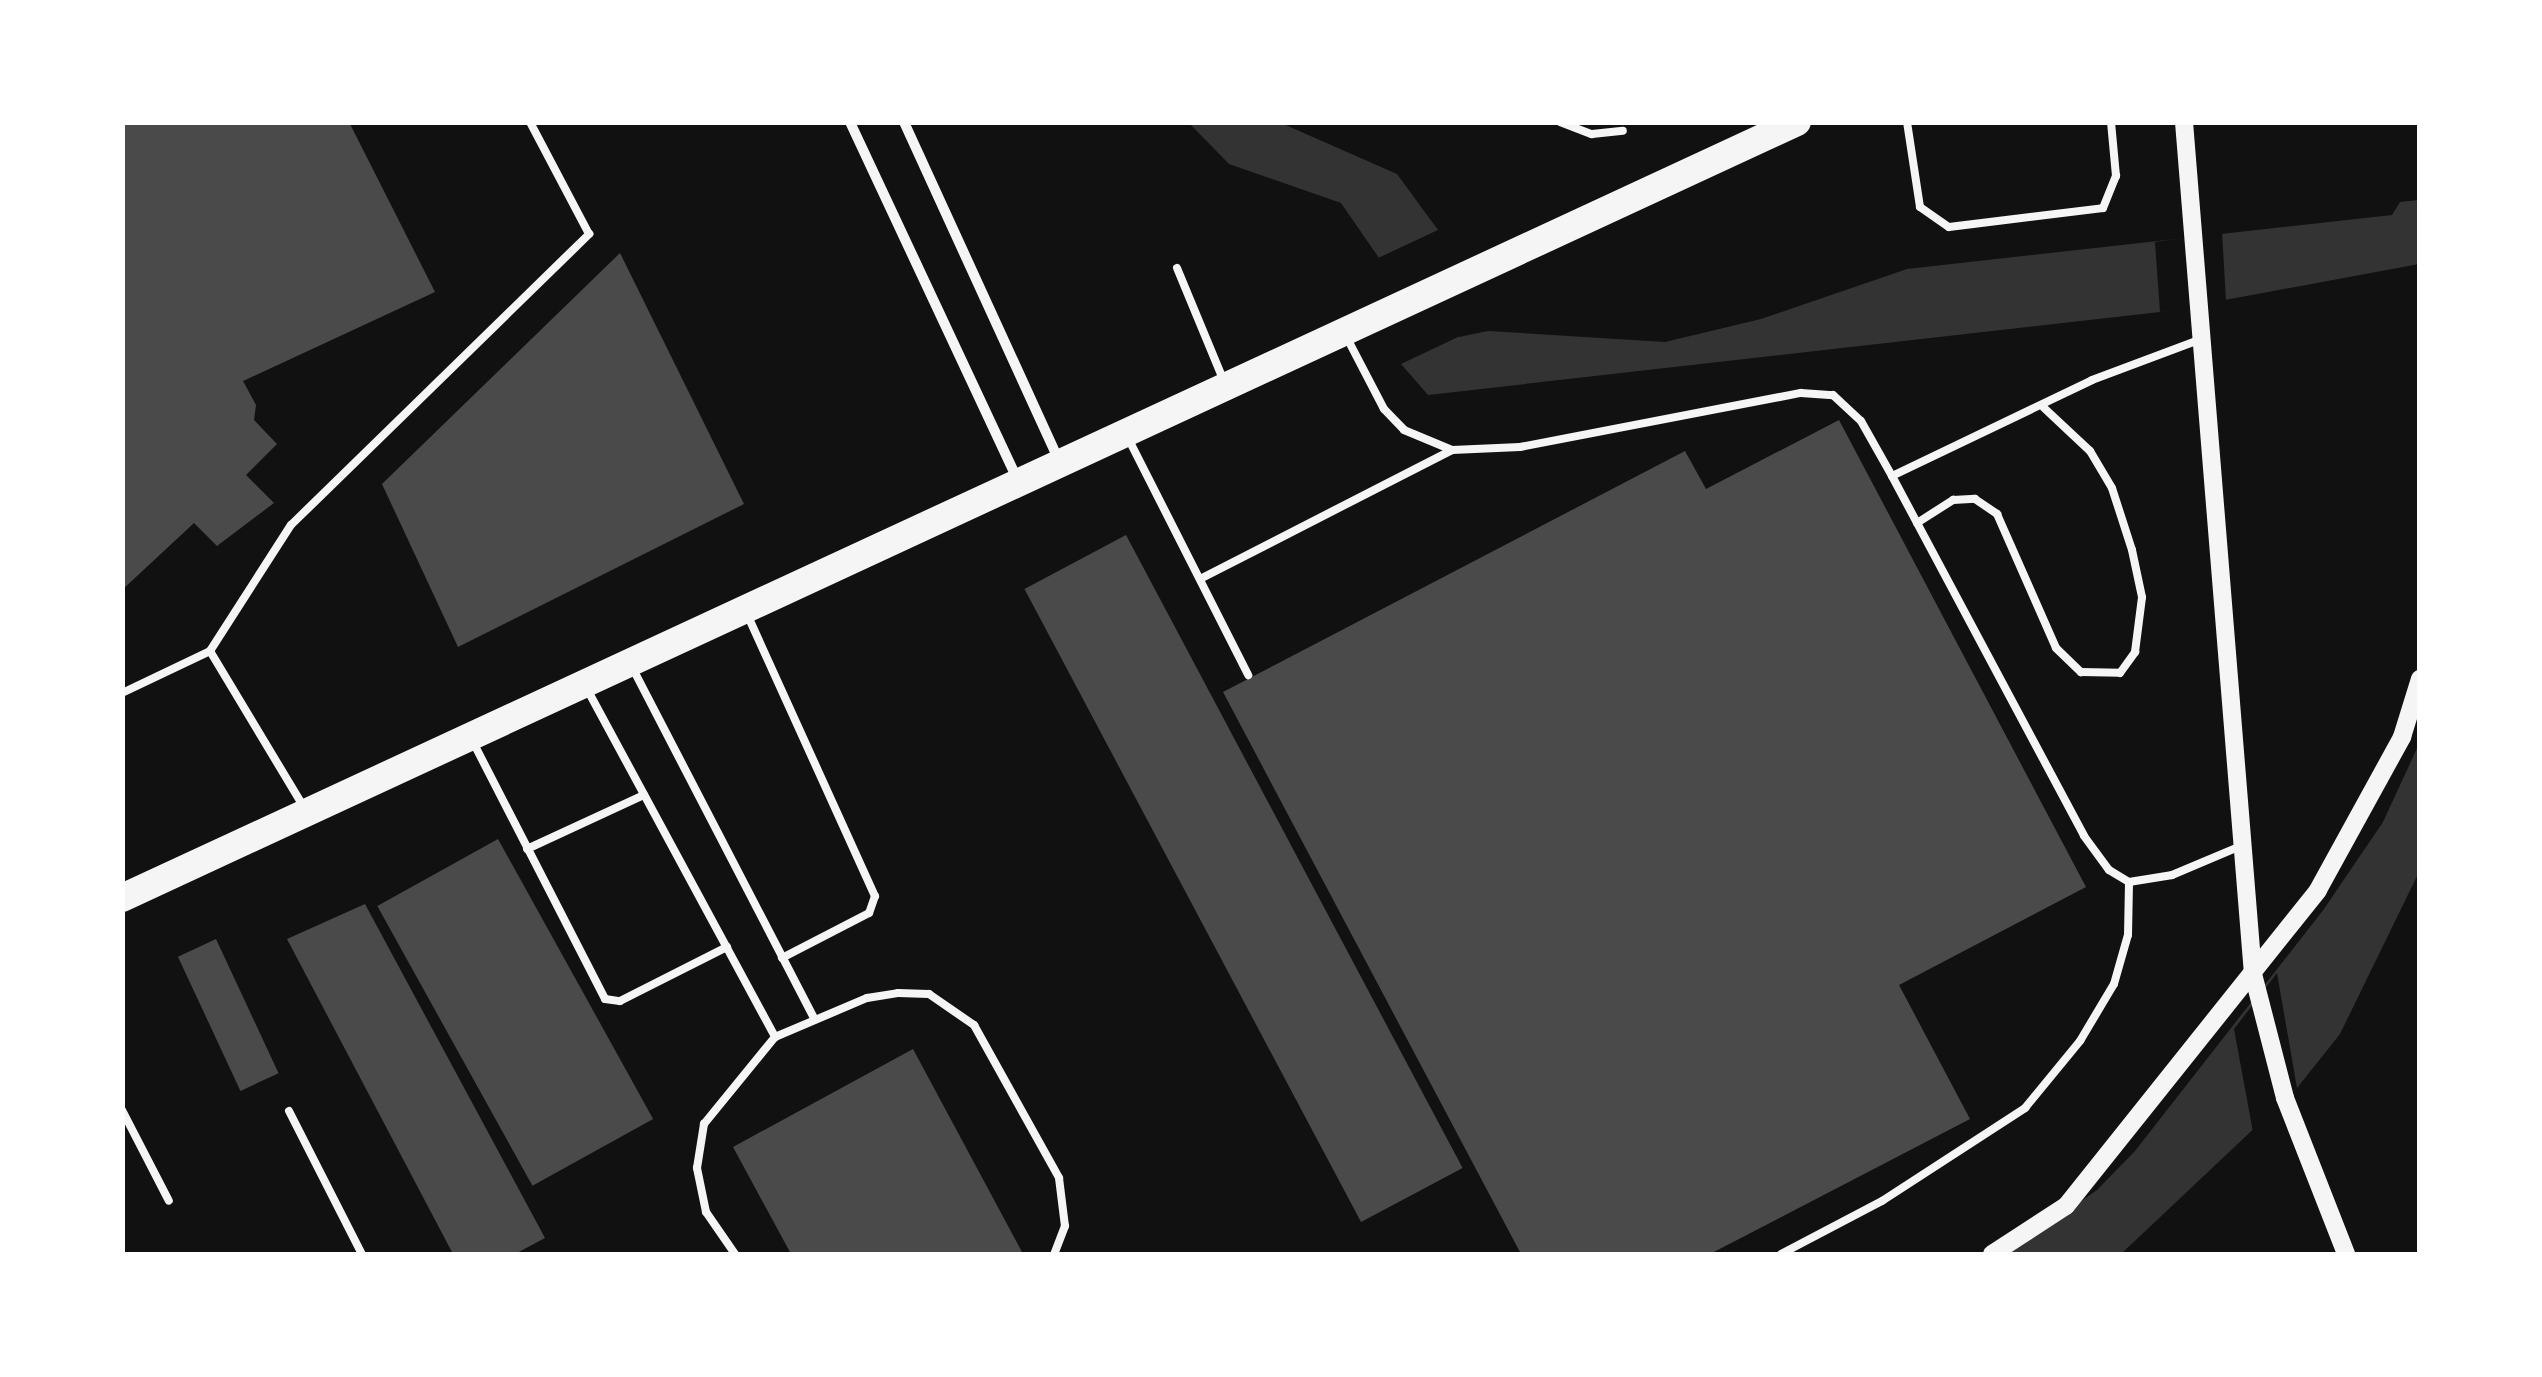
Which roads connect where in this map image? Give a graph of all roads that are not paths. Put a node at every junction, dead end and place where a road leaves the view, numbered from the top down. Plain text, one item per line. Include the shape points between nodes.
1 (530, 122) edge
2 (850, 122) edge
3 (904, 122) edge
4 (1560, 122) edge
5 (1797, 122) edge
6 (1907, 122) edge
7 (2111, 122) edge
8 (2182, 125) edge
9 (1623, 131) dead end
10 (1177, 268) dead end
11 (1346, 334) junction
12 (2204, 338) junction
13 (1227, 388) junction
14 (2044, 408) junction
15 (1126, 434) junction
16 (1452, 450) junction
17 (1061, 464) junction
18 (1892, 476) junction
19 (1019, 482) junction
20 (1917, 523) junction
21 (1200, 579) junction
22 (744, 608) junction
23 (210, 651) junction
24 (628, 660) junction
25 (1248, 675) dead end
26 (2420, 679) edge
27 (583, 682) junction
28 (122, 693) edge
29 (469, 734) junction
30 (644, 795) junction
31 (306, 812) junction
32 (2242, 845) junction
33 (526, 849) junction
34 (2129, 882) junction
35 (122, 898) edge
36 (727, 947) junction
37 (782, 958) junction
38 (2253, 974) junction
39 (814, 1018) junction
40 (774, 1037) junction
41 (122, 1110) edge
42 (289, 1111) dead end
43 (169, 1201) dead end
44 (362, 1254) edge
45 (735, 1254) edge
46 (1054, 1254) edge
47 (1780, 1254) edge
48 (1992, 1254) edge
49 (2346, 1254) edge

1 - 23 lane via 590,234 292,525
2 - 19 street
3 - 17 street
4 - 9 lane via 1592,134
5 - 11 highway
6 - 7 lane via 1920,207 1949,227 2103,208 2116,176
8 - 12 street
10 - 13 lane
11 - 13 highway
11 - 16 lane via 1384,409 1404,430
12 - 14 lane via 2092,380
12 - 32 street
13 - 15 highway
14 - 18 lane
14 - 20 lane via 2090,452 2112,488 2132,550 2142,597 2135,652 2120,672 2081,672 2056,648 1997,514 1975,498 1953,500
15 - 17 highway
15 - 21 lane
16 - 18 lane via 1520,447 1801,392 1832,394 1860,421
16 - 21 lane
17 - 19 highway
18 - 20 lane
19 - 22 highway
20 - 34 lane via 2084,836 2109,870
21 - 25 lane
22 - 24 highway
22 - 37 lane via 876,896 869,913
23 - 28 lane
23 - 31 lane
24 - 27 highway
24 - 37 lane
26 - 38 street via 2402,737 2318,890
27 - 29 highway
27 - 30 lane
29 - 31 highway
29 - 33 lane
30 - 33 lane
30 - 36 lane
31 - 35 highway
32 - 34 lane via 2172,875
32 - 38 street
33 - 36 lane via 606,998 620,1001
34 - 47 lane via 2128,935 2114,984 2080,1041 2025,1108 1882,1201
36 - 40 lane
37 - 39 lane
38 - 48 street via 2066,1206
38 - 49 street via 2285,1098
39 - 40 lane
39 - 46 lane via 867,998 929,994 974,1025 1058,1178 1065,1226
40 - 45 lane via 704,1124 697,1168 706,1212
41 - 43 lane
42 - 44 lane

